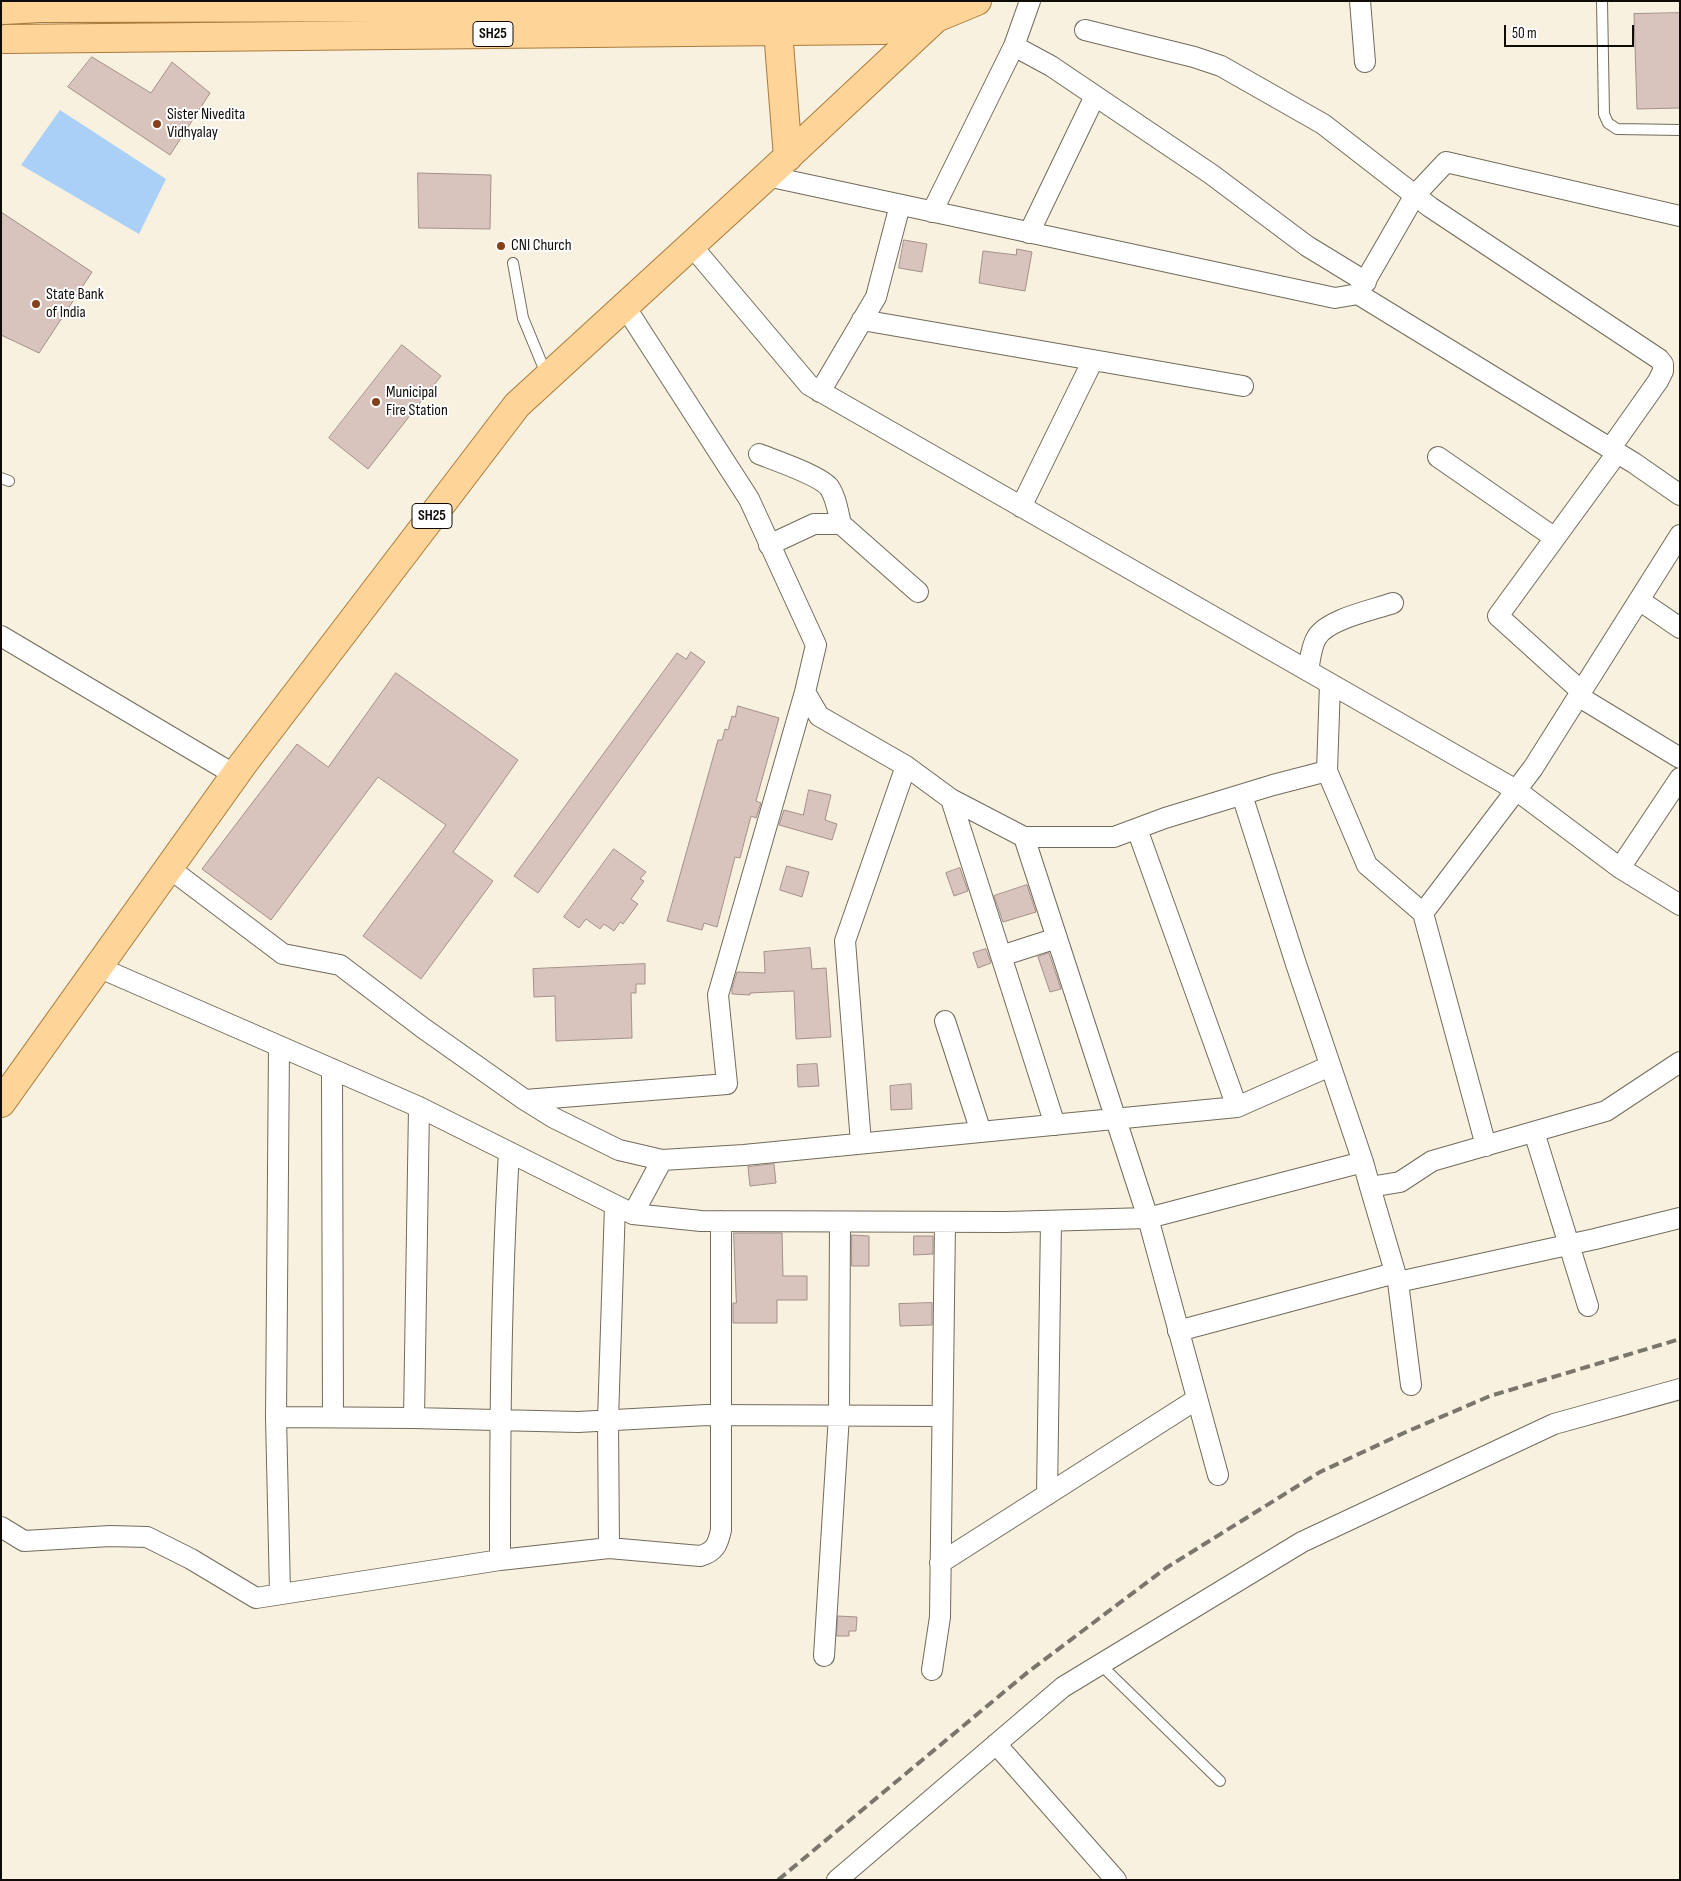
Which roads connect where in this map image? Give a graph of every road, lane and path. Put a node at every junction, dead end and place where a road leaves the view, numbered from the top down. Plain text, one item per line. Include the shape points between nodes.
1 (915, 1) edge
2 (977, 1) edge
3 (1030, 1) edge
4 (1360, 1) edge
5 (1602, 1) edge
6 (633, 4) edge
7 (687, 4) edge
8 (3, 7) edge
9 (941, 10) edge
10 (1085, 30) dead end
11 (778, 31) junction
12 (3, 43) edge
13 (1014, 46) junction
14 (1365, 62) dead end
15 (1095, 96) junction
16 (1680, 130) edge
17 (788, 157) junction
18 (767, 176) junction
19 (1415, 195) junction
20 (900, 205) junction
21 (932, 212) junction
22 (1680, 216) edge
23 (1029, 233) junction
24 (691, 245) junction
25 (513, 263) dead end
26 (1362, 288) junction
27 (624, 305) junction
28 (862, 320) junction
29 (1093, 360) junction
30 (547, 377) junction
31 (1243, 386) dead end
32 (820, 392) junction
33 (1614, 451) junction
34 (758, 454) dead end
35 (1438, 456) dead end
36 (1680, 496) edge
37 (1021, 507) junction
38 (841, 524) junction
39 (1680, 535) edge
40 (1555, 538) junction
41 (770, 544) junction
42 (918, 592) dead end
43 (1639, 600) junction
44 (1393, 603) dead end
45 (1680, 628) edge
46 (1, 636) edge
47 (1308, 671) junction
48 (1330, 684) junction
49 (805, 692) junction
50 (1580, 694) junction
51 (1680, 758) edge
52 (906, 766) junction
53 (1327, 771) junction
54 (235, 776) junction
55 (1680, 778) edge
56 (1516, 790) junction
57 (1242, 795) junction
58 (950, 799) junction
59 (1137, 829) junction
60 (1024, 836) junction
61 (169, 868) junction
62 (1620, 868) junction
63 (1680, 905) edge
64 (1423, 914) junction
65 (1057, 938) junction
66 (1001, 956) junction
67 (98, 967) junction
68 (945, 1021) dead end
69 (279, 1046) junction
70 (1680, 1062) edge
71 (1330, 1066) junction
72 (332, 1069) junction
73 (525, 1100) junction
74 (1, 1103) edge
75 (1236, 1106) junction
76 (419, 1107) junction
77 (1116, 1119) junction
78 (1055, 1125) junction
79 (981, 1132) junction
80 (1534, 1132) junction
81 (861, 1144) junction
82 (1486, 1146) junction
83 (509, 1152) junction
84 (662, 1160) junction
85 (1362, 1162) junction
86 (1370, 1187) junction
87 (615, 1205) junction
88 (633, 1214) junction
89 (1148, 1218) junction
90 (1680, 1218) edge
91 (721, 1221) junction
92 (1051, 1221) junction
93 (840, 1222) junction
94 (945, 1222) junction
95 (1570, 1245) junction
96 (1397, 1277) junction
97 (1588, 1306) dead end
98 (1178, 1331) junction
99 (1411, 1385) dead end
100 (1680, 1388) edge
101 (1196, 1399) junction
102 (722, 1415) junction
103 (839, 1415) junction
104 (942, 1416) junction
105 (276, 1417) junction
106 (333, 1418) junction
107 (414, 1418) junction
108 (500, 1420) junction
109 (608, 1420) junction
110 (1218, 1475) dead end
111 (1047, 1495) junction
112 (1, 1527) edge
113 (609, 1548) junction
114 (500, 1560) junction
115 (940, 1563) junction
116 (280, 1594) junction
117 (824, 1656) dead end
118 (1100, 1664) junction
119 (932, 1670) dead end
120 (996, 1744) junction
121 (1220, 1780) dead end
122 (837, 1880) edge
123 (1116, 1880) edge

1 - 7 main road via 886,6
2 - 9 main road, SH25
3 - 13 street
4 - 14 street
5 - 16 lane via 1604,114 1608,123 1617,129
6 - 7 main road
6 - 8 main road
8 - 12 main road
9 - 11 main road, SH25 via 883,30
9 - 17 main road, SH25
10 - 19 street via 1221,66 1323,124
11 - 12 main road, SH25
11 - 17 main road
13 - 15 street
13 - 21 street
15 - 23 street
15 - 26 street via 1211,174
17 - 18 main road, SH25
18 - 20 street
18 - 24 main road, SH25
19 - 22 street via 1446,162
19 - 26 street
19 - 33 street via 1663,364 1658,381
20 - 21 street
20 - 28 street via 876,297
21 - 23 street
23 - 26 street via 1335,298
24 - 27 main road, SH25
24 - 32 street via 809,385
25 - 30 lane via 523,318
26 - 33 street
27 - 30 main road, SH25
27 - 41 street via 749,499
28 - 29 street
28 - 32 street
29 - 31 street
29 - 37 street
30 - 54 main road, SH25 via 517,405
32 - 37 street
33 - 36 street
33 - 40 street
34 - 38 street via 827,485 833,494
35 - 40 street
37 - 47 street
38 - 41 street via 814,524
38 - 42 street
39 - 43 street
40 - 50 street via 1498,616
41 - 49 street via 816,645
43 - 45 street
43 - 50 street
44 - 47 street via 1325,628 1316,638
46 - 54 street
47 - 48 street
48 - 53 street
48 - 56 street
49 - 52 street via 819,716
49 - 73 street via 718,995 726,1084
50 - 51 street
50 - 56 street
52 - 58 street
52 - 81 street via 845,941
53 - 57 street
53 - 64 street via 1367,865
54 - 61 main road, SH25
55 - 62 street
56 - 62 street
56 - 64 street
57 - 59 street
57 - 71 street
58 - 60 street
58 - 66 street
59 - 60 street via 1114,837
59 - 75 street
60 - 65 street
61 - 67 main road, SH25
61 - 73 street via 283,954 340,965
62 - 63 street
64 - 82 street
65 - 66 street
65 - 77 street
66 - 78 street
67 - 69 street
67 - 74 main road, SH25
68 - 79 street
69 - 72 street
69 - 105 street
70 - 80 street via 1606,1111
71 - 75 street
71 - 85 street
72 - 76 street
72 - 106 street
73 - 84 street via 619,1150
75 - 77 street
76 - 83 street
76 - 107 street
77 - 78 street
77 - 89 street
78 - 79 street
79 - 81 street
80 - 82 street
80 - 95 street
81 - 84 street
82 - 86 street via 1432,1161 1400,1182
83 - 87 street
83 - 108 street via 503,1253
84 - 88 street
85 - 86 street
85 - 89 street
86 - 96 street
87 - 88 street
87 - 109 street
88 - 91 street
89 - 92 street
89 - 98 street
90 - 95 street
91 - 93 street
91 - 102 street
92 - 94 street
92 - 111 street
93 - 94 street
93 - 103 street
94 - 104 street
95 - 96 street
95 - 97 street
96 - 98 street
96 - 99 street
98 - 101 street
100 - 118 street via 1554,1424 1302,1542
101 - 110 street
101 - 111 street
102 - 103 street
102 - 109 street
102 - 113 street via 721,1530 718,1544 711,1553 700,1556
103 - 104 street
103 - 117 street
104 - 115 street
105 - 106 street
105 - 116 street
106 - 107 street
107 - 108 street
108 - 109 street
108 - 114 street
109 - 113 street
111 - 115 street
112 - 116 street via 24,1541 147,1537 256,1598
113 - 114 street
114 - 116 street
115 - 119 street via 940,1616
118 - 120 street via 1063,1688
118 - 121 lane
120 - 122 street
120 - 123 street

